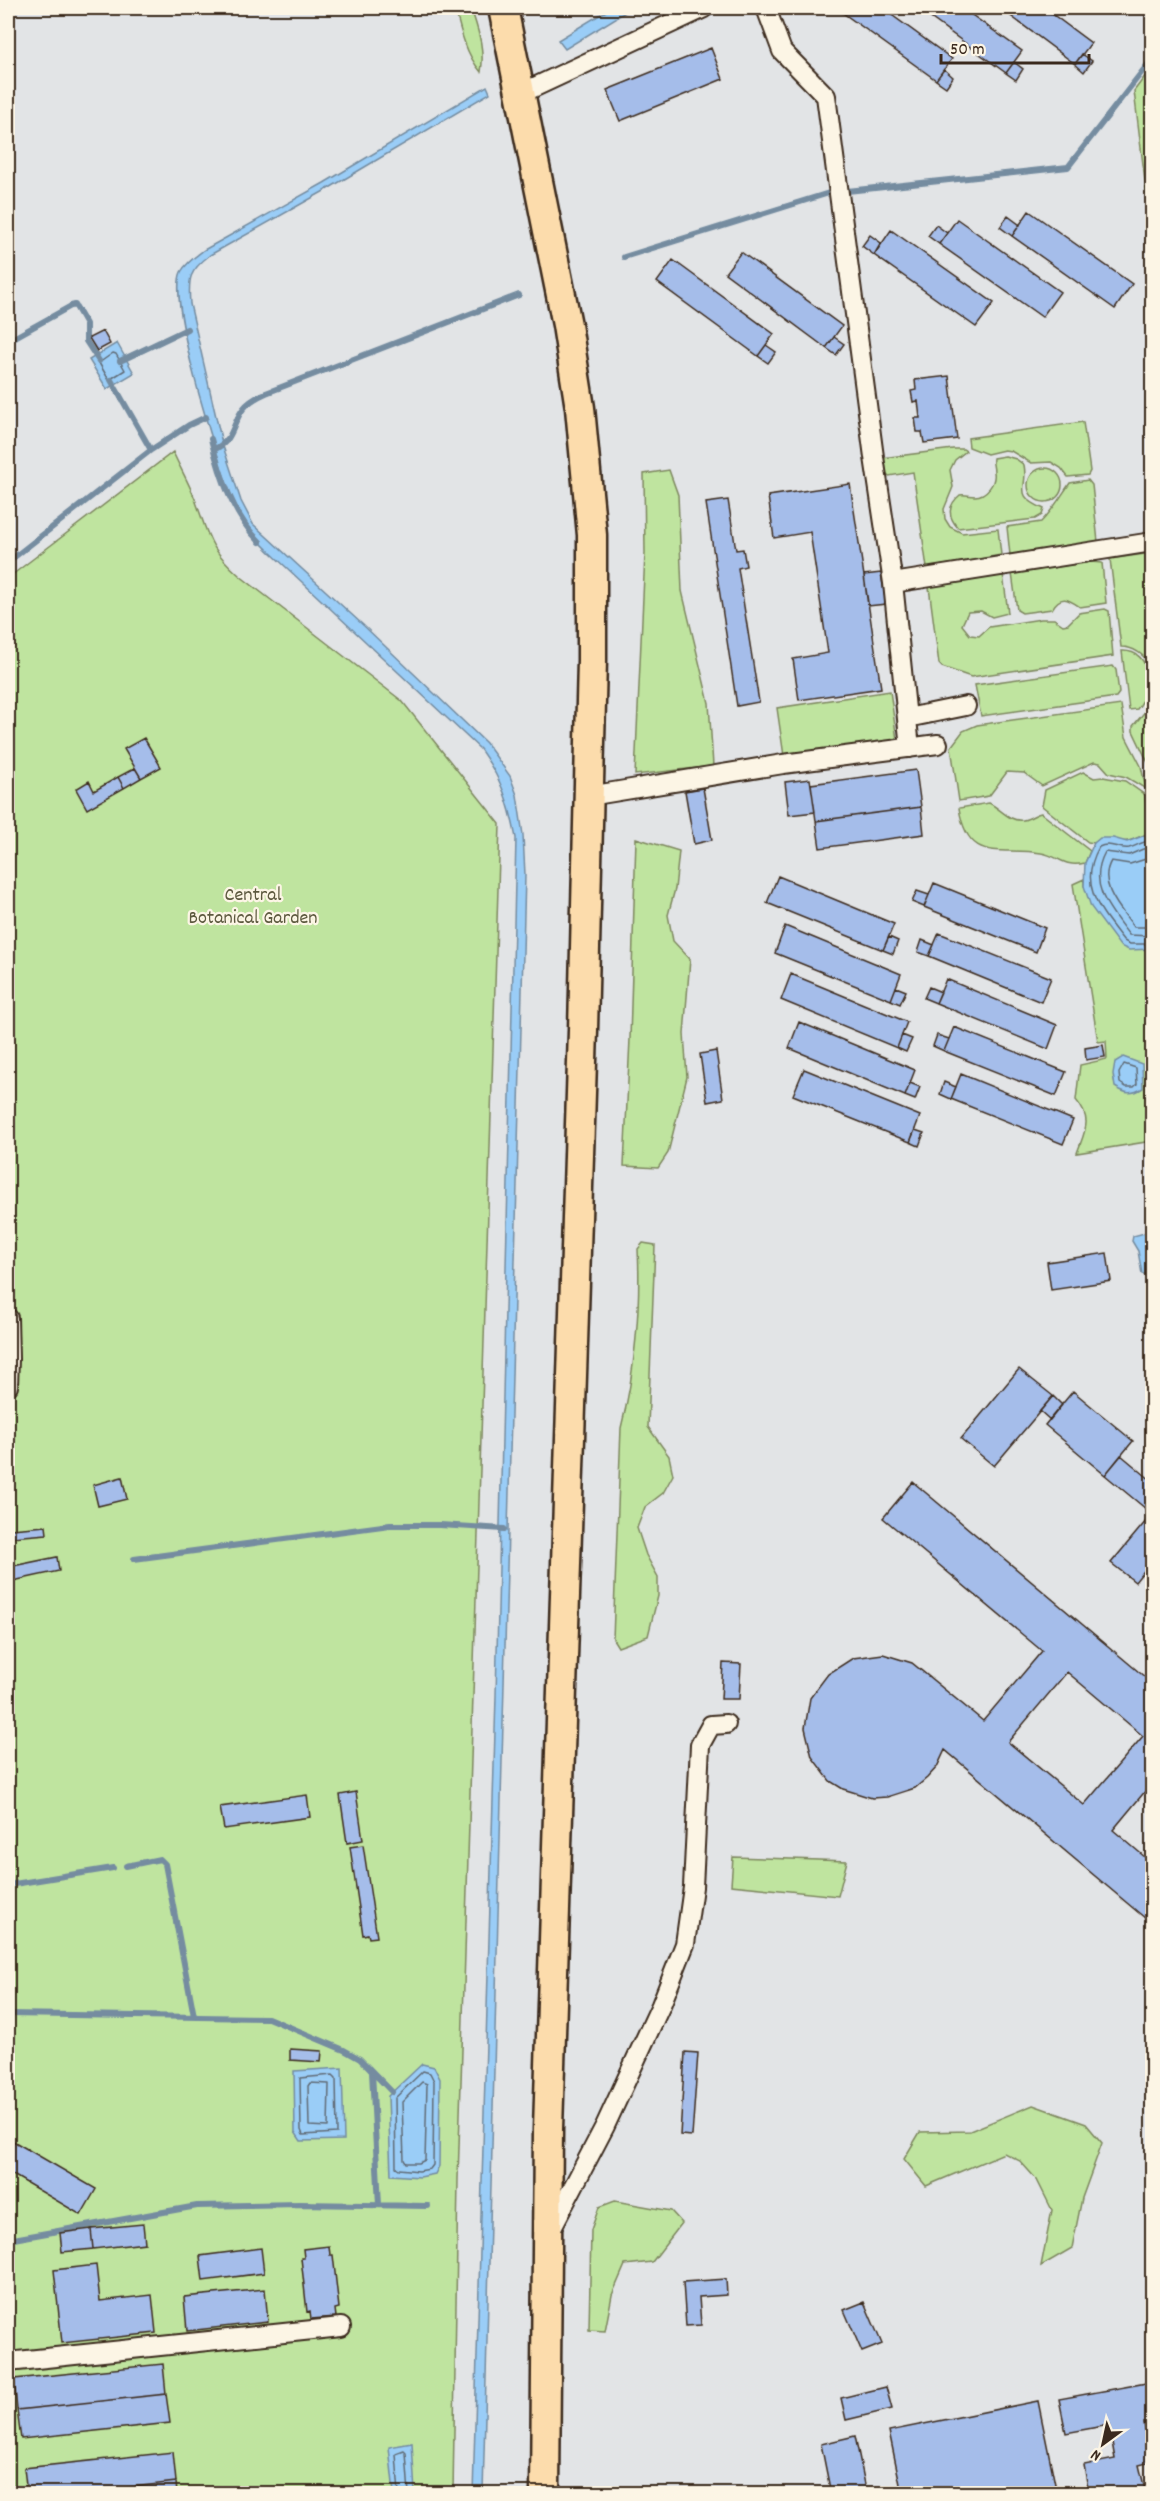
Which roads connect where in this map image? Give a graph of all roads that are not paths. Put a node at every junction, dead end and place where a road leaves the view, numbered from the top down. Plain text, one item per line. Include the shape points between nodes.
1 (503, 8) edge
2 (704, 8) edge
3 (766, 8) edge
4 (522, 93) junction
5 (1152, 542) edge
6 (893, 583) junction
7 (966, 706) dead end
8 (907, 718) junction
9 (938, 744) dead end
10 (910, 747) junction
11 (589, 796) junction
12 (8, 1318) edge
13 (8, 1386) edge
14 (726, 1724) dead end
15 (548, 2236) junction
16 (340, 2327) dead end
17 (8, 2362) edge
18 (545, 2493) edge

1 - 4 main road
2 - 4 street
3 - 6 street via 782,51 826,96
4 - 11 main road via 567,325 588,489 592,535
5 - 6 street
6 - 8 street
7 - 8 street
8 - 10 street
9 - 10 street
10 - 11 street
11 - 15 main road via 548,2129
12 - 13 street
14 - 15 street via 711,1725 700,1745 693,1887 685,1944 605,2126
15 - 18 main road
16 - 17 street

